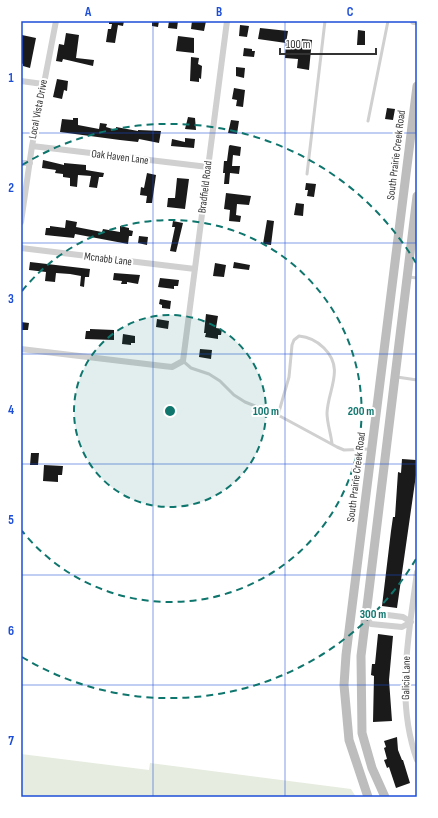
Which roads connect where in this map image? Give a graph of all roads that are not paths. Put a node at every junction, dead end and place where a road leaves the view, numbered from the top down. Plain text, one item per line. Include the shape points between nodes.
1 (56, 21) edge
2 (227, 21) edge
3 (325, 21) edge
4 (388, 21) edge
5 (414, 21) edge
6 (417, 21) edge
7 (21, 81) edge
8 (43, 84) junction
9 (417, 86) edge
10 (368, 121) dead end
11 (32, 146) junction
12 (30, 162) junction
13 (21, 163) edge
14 (208, 167) junction
15 (307, 174) dead end
16 (417, 196) edge
17 (21, 222) edge
18 (21, 248) edge
19 (195, 269) junction
20 (407, 277) junction
21 (417, 278) edge
22 (21, 350) edge
23 (183, 361) junction
24 (395, 377) junction
25 (417, 380) edge
26 (278, 415) junction
27 (332, 444) junction
28 (371, 449) junction
29 (417, 576) edge
30 (351, 615) junction
31 (365, 616) junction
32 (410, 622) junction
33 (417, 760) edge
34 (368, 797) edge
35 (385, 797) edge

1 - 8 street, Local Vista Drive
2 - 14 street, Bradfield Road
3 - 15 lane
4 - 10 lane
5 - 6 street
7 - 8 street
8 - 11 street, Local Vista Drive
9 - 28 main road, South Prairie Creek Road
11 - 12 street, Local Vista Drive
11 - 14 street, Oak Haven Lane
12 - 13 street
12 - 17 street, Local Vista Drive
14 - 19 street, Bradfield Road
16 - 20 main road
18 - 19 street, Mcnabb Lane
19 - 23 street, Bradfield Road
20 - 21 lane
20 - 24 main road
22 - 23 street via 168,367
23 - 26 lane via 191,368 214,378 234,396
24 - 25 lane
24 - 31 main road
26 - 27 lane
26 - 27 lane via 289,377 292,345 299,336 308,337 328,353 335,365 327,413
27 - 28 lane via 344,450
28 - 30 main road, South Prairie Creek Road
29 - 32 street, Galicia Lane
30 - 31 main road
30 - 34 main road, South Prairie Creek Road via 344,685 349,740
31 - 32 street via 372,613 403,617
31 - 32 street via 371,624 402,627
31 - 35 main road via 360,656 362,734 372,768
32 - 33 street, Galicia Lane via 404,686 406,712

